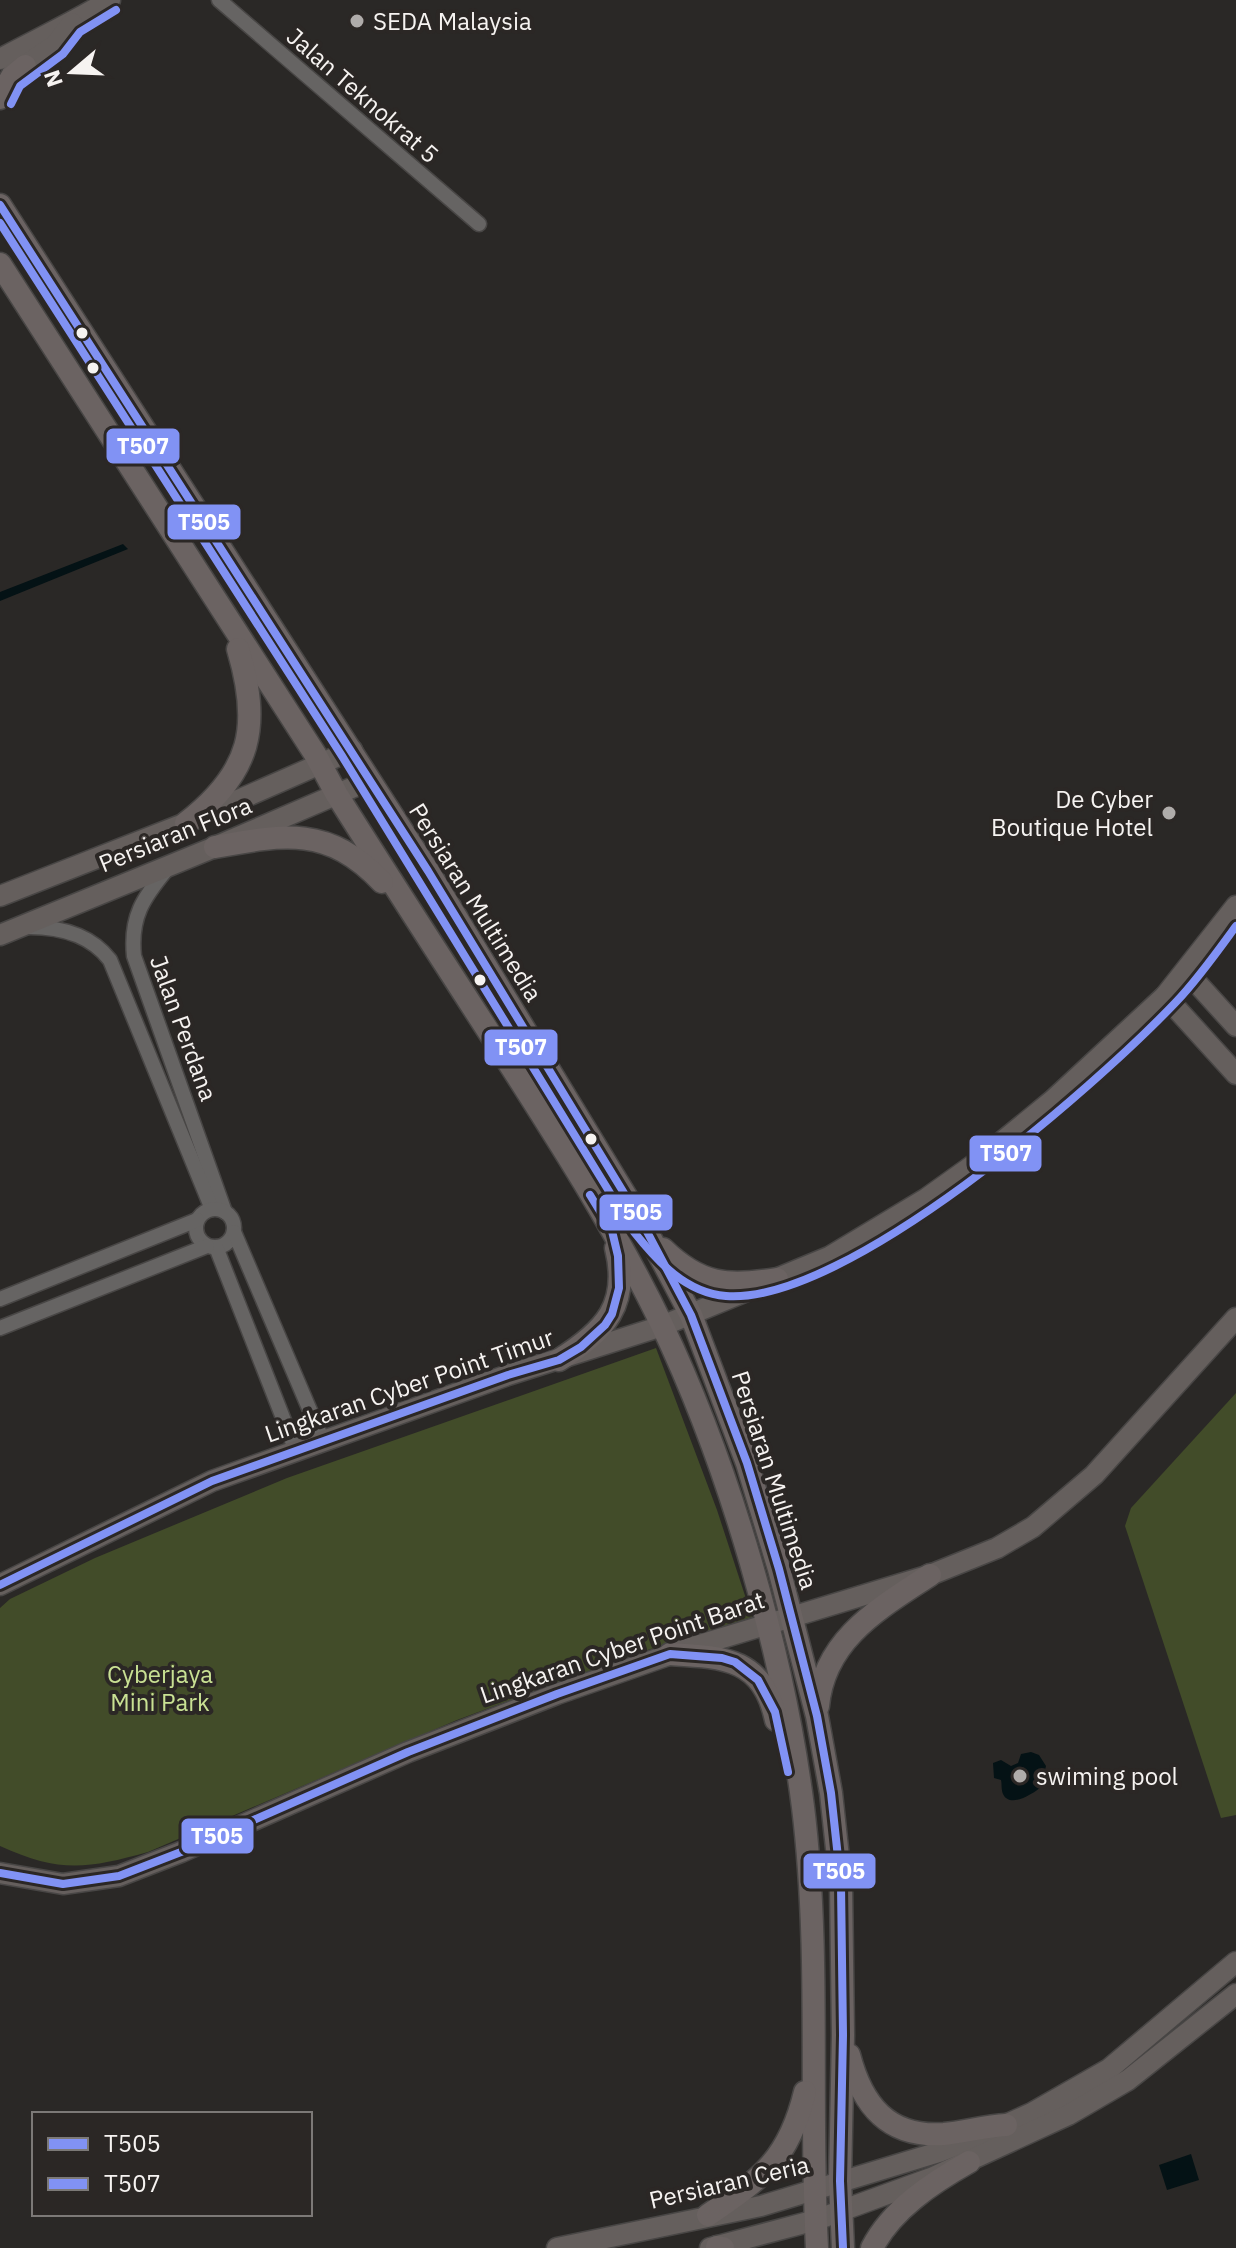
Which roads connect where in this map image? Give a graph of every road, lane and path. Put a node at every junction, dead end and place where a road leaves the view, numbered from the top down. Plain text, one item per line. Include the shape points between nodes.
1 (110, 0) edge
2 (219, 0) edge
3 (72, 23) junction
4 (0, 59) edge
5 (25, 66) junction
6 (0, 81) edge
7 (0, 98) edge
8 (1, 204) edge
9 (479, 224) dead end
10 (0, 264) edge
11 (228, 620) junction
12 (352, 750) junction
13 (320, 763) junction
14 (370, 780) junction
15 (337, 795) junction
16 (186, 823) junction
17 (215, 847) junction
18 (170, 866) junction
19 (0, 896) edge
20 (1236, 906) edge
21 (422, 928) junction
22 (10, 931) edge
23 (1186, 971) junction
24 (1165, 996) junction
25 (1236, 1026) edge
26 (1236, 1074) edge
27 (218, 1210) junction
28 (197, 1220) junction
29 (644, 1226) junction
30 (612, 1231) junction
31 (234, 1232) junction
32 (211, 1246) junction
33 (777, 1279) junction
34 (41, 1283) junction
35 (0, 1299) edge
36 (51, 1307) junction
37 (691, 1315) junction
38 (1236, 1318) edge
39 (662, 1326) junction
40 (0, 1328) edge
41 (559, 1360) junction
42 (323, 1441) junction
43 (296, 1451) junction
44 (930, 1575) junction
45 (0, 1585) edge
46 (792, 1616) junction
47 (767, 1624) junction
48 (670, 1654) junction
49 (817, 1716) junction
50 (0, 1865) edge
51 (9, 1874) edge
52 (812, 1922) junction
53 (1236, 1962) edge
54 (1236, 1994) edge
55 (813, 2032) junction
56 (843, 2035) junction
57 (1006, 2125) junction
58 (969, 2162) junction
59 (840, 2181) junction
60 (814, 2191) junction
61 (842, 2209) junction
62 (708, 2215) junction
63 (816, 2220) junction
64 (557, 2248) edge
65 (717, 2248) edge
66 (817, 2248) edge
67 (843, 2248) edge
68 (872, 2248) edge

1 - 3 main road
2 - 9 street, Jalan Teknokrat 5
3 - 4 main road
3 - 5 main road via 55,45
5 - 6 main road
5 - 7 main road
8 - 12 main road, Persiaran Multimedia
10 - 11 main road, Persiaran Multimedia
11 - 13 main road, Persiaran Multimedia
11 - 16 main road via 250,698 251,722 237,767 208,805
12 - 13 main road, Persiaran Flora
12 - 14 main road, Persiaran Multimedia
13 - 15 main road, Persiaran Multimedia
13 - 16 main road, Persiaran Flora
14 - 15 main road, Persiaran Flora
14 - 29 main road, Persiaran Multimedia
15 - 17 main road, Persiaran Flora
15 - 21 main road, Persiaran Multimedia
16 - 19 main road, Persiaran Flora
17 - 18 main road, Persiaran Flora
17 - 21 main road via 284,836 332,844 380,879
18 - 22 main road, Persiaran Flora
18 - 27 street, Jalan Perdana via 142,902 132,937 134,956
20 - 23 main road, Lingkaran Cyber Point Timur
21 - 30 main road, Persiaran Multimedia
22 - 27 street, Jalan Perdana via 49,927 67,932 94,944 110,960
23 - 24 main road, Lingkaran Cyber Point Timur
23 - 25 main road
24 - 26 main road
24 - 33 main road, Lingkaran Cyber Point Timur via 1075,1081 976,1163 829,1257
27 - 28 street via 204,1212
27 - 31 street, Jalan Perdana via 232,1218
28 - 32 street via 196,1232
28 - 34 street
29 - 33 main road via 674,1260 710,1281
29 - 37 main road, Persiaran Multimedia
30 - 39 main road, Persiaran Multimedia
30 - 41 main road via 620,1270 612,1314 592,1338
31 - 32 street via 228,1243
31 - 42 street, Jalan Perdana
32 - 36 street
32 - 43 street
33 - 37 main road, Lingkaran Cyber Point Timur
34 - 35 street
34 - 36 street
36 - 40 street
37 - 39 main road, Lingkaran Cyber Point Timur
37 - 46 main road, Persiaran Multimedia via 747,1463
38 - 44 main road, Lingkaran Cyber Point Barat via 1094,1475 1033,1527
39 - 41 main road, Lingkaran Cyber Point Timur
39 - 47 main road, Persiaran Multimedia via 712,1449
41 - 42 main road, Lingkaran Cyber Point Timur
42 - 43 main road, Lingkaran Cyber Point Timur
43 - 45 main road, Lingkaran Cyber Point Timur via 212,1481
44 - 46 main road, Lingkaran Cyber Point Barat
44 - 49 main road via 854,1629 828,1670
46 - 47 main road, Lingkaran Cyber Point Barat
46 - 49 main road, Persiaran Multimedia
47 - 48 main road, Lingkaran Cyber Point Barat
47 - 52 main road, Persiaran Multimedia via 796,1759
48 - 51 main road, Lingkaran Cyber Point Barat via 408,1752 119,1876 63,1884
48 - 52 main road via 735,1662 767,1693 788,1773
49 - 56 main road, Persiaran Multimedia via 841,1885
50 - 51 main road, Lingkaran Cyber Point Barat
52 - 55 main road, Persiaran Multimedia
53 - 57 main road, Persiaran Ceria via 1109,2069
54 - 58 main road via 1110,2092
55 - 60 main road, Persiaran Multimedia
55 - 62 main road via 808,2080 788,2142 759,2179
56 - 57 main road via 862,2094 896,2128 947,2134
56 - 59 main road, Persiaran Multimedia
57 - 59 main road, Persiaran Ceria via 939,2152
58 - 61 main road
58 - 68 main road via 921,2193 887,2224
59 - 60 main road, Persiaran Ceria
59 - 61 main road, Persiaran Multimedia
60 - 62 main road, Persiaran Ceria
60 - 63 main road, Persiaran Multimedia
61 - 63 main road
61 - 67 main road, Persiaran Multimedia
62 - 64 main road, Persiaran Ceria
63 - 65 main road
63 - 66 main road, Persiaran Multimedia

